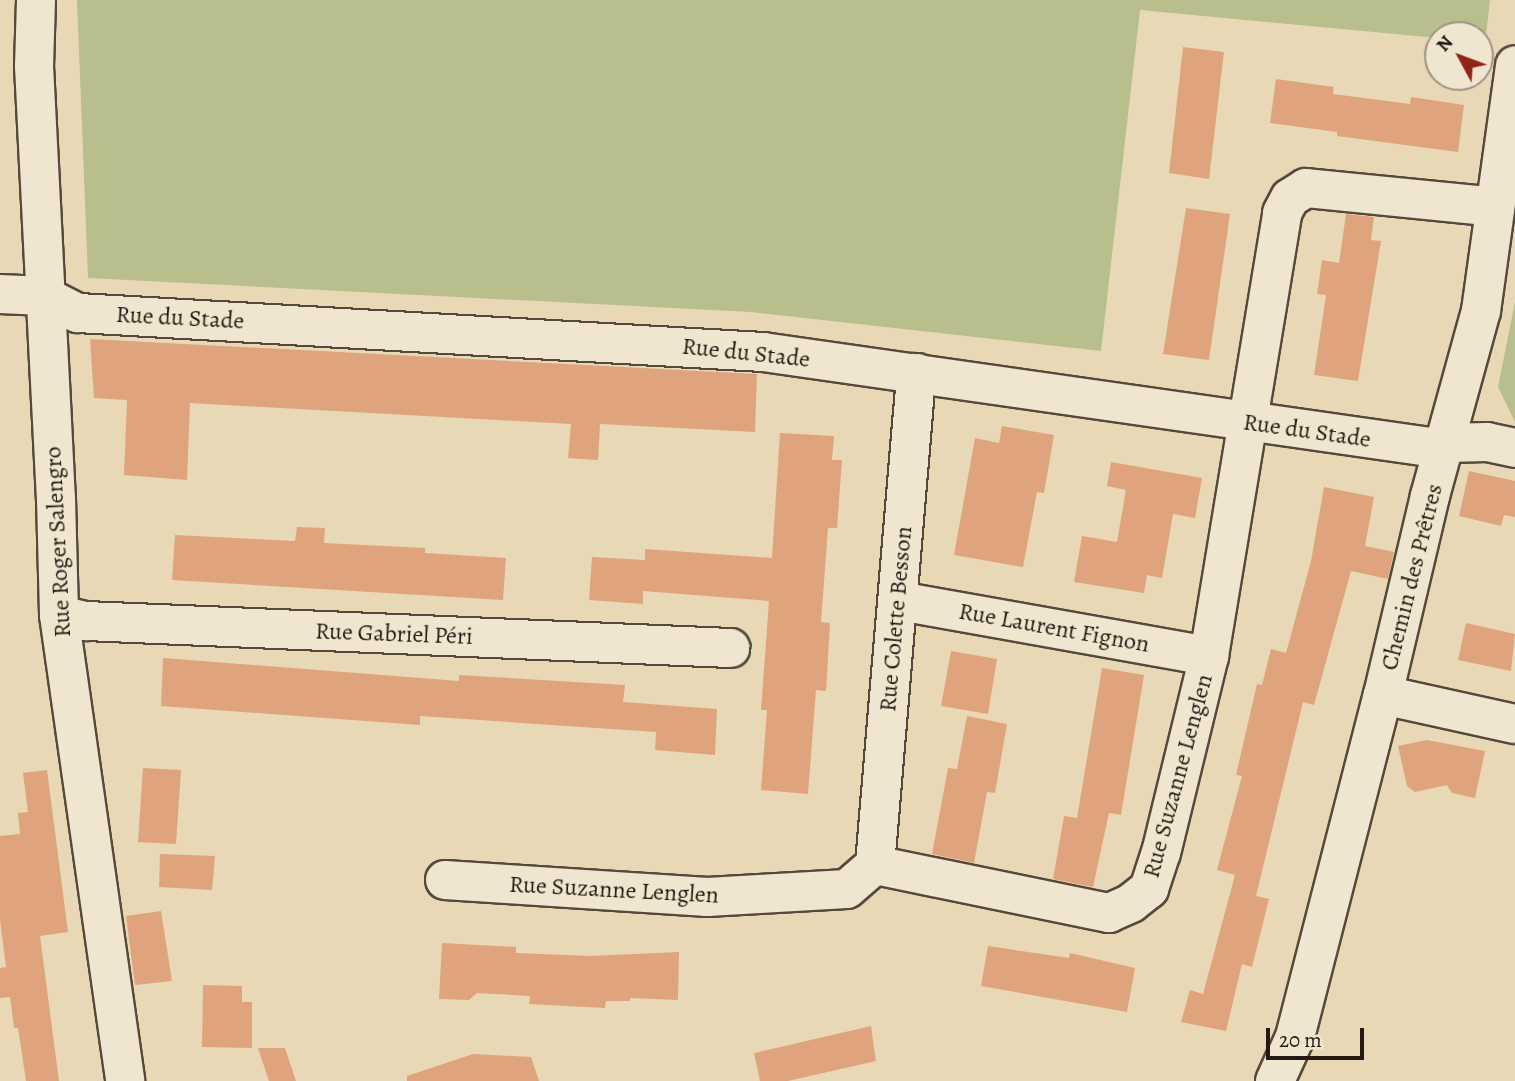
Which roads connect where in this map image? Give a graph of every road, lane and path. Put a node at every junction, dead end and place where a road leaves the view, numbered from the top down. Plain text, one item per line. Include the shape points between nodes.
1 (36, 0) edge
2 (1515, 65) edge
3 (1495, 207) junction
4 (0, 294) edge
5 (44, 296) junction
6 (916, 373) junction
7 (1248, 423) junction
8 (1446, 443) junction
9 (1515, 448) edge
10 (898, 601) junction
11 (59, 615) junction
12 (730, 648) dead end
13 (1209, 656) junction
14 (1383, 695) junction
15 (1515, 724) edge
16 (875, 865) junction
17 (445, 880) dead end
18 (125, 1081) edge
19 (1275, 1081) edge

1 - 5 street, Rue Roger Salengro via 34,66
2 - 3 street, Chemin des Prêtres
3 - 7 street, Rue Suzanne Lenglen via 1306,188 1290,198 1282,213
3 - 8 street, Chemin des Prêtres via 1481,311
4 - 5 street
5 - 6 street, Rue du Stade via 78,313 698,347
5 - 11 street, Rue Roger Salengro
6 - 7 street, Rue du Stade
6 - 10 street, Rue Colette Besson
7 - 8 street, Rue du Stade via 1430,447
7 - 13 street, Rue Suzanne Lenglen
8 - 9 street, Rue du Stade via 1487,442
8 - 14 street, Chemin des Prêtres
10 - 13 street, Rue Laurent Fignon
10 - 16 street, Rue Colette Besson
11 - 12 street, Rue Gabriel Péri via 100,621
11 - 18 street, Rue Roger Salengro
13 - 16 street, Rue Suzanne Lenglen via 1161,853 1149,889 1131,903 1109,913
14 - 15 street
14 - 19 street, Chemin des Prêtres via 1295,1037
16 - 17 street, Rue Suzanne Lenglen via 847,889 707,897

